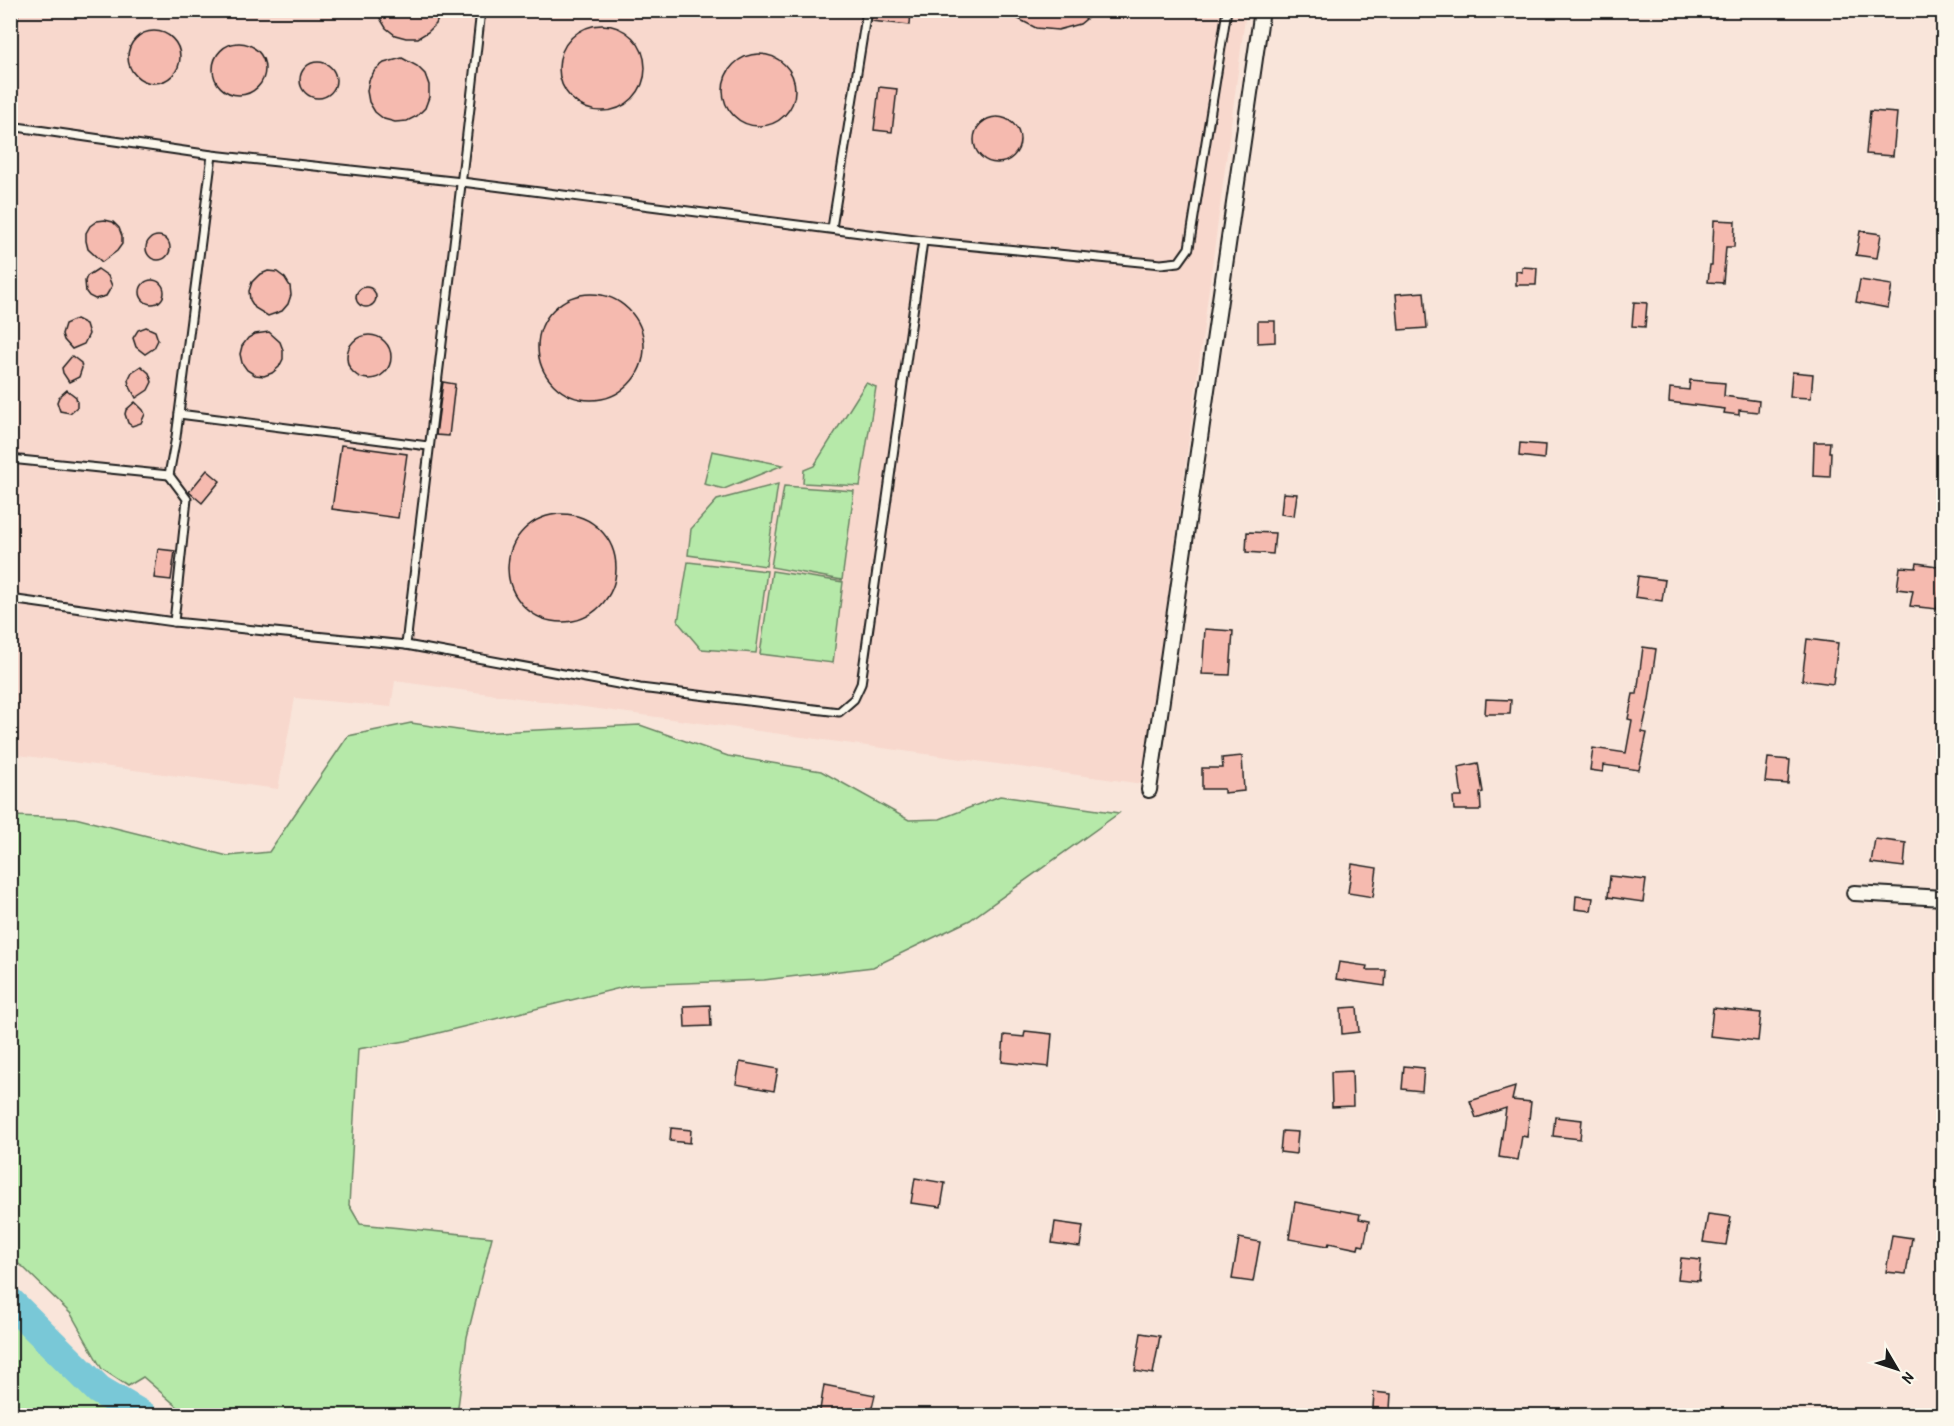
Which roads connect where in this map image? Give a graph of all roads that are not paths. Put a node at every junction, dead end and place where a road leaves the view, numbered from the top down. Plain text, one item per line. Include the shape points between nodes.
1 (14, 10) edge
2 (481, 10) edge
3 (867, 10) edge
4 (1227, 10) edge
5 (1262, 10) edge
6 (10, 37) edge
7 (10, 126) edge
8 (212, 154) junction
9 (462, 182) junction
10 (832, 228) junction
11 (923, 241) junction
12 (179, 414) junction
13 (428, 446) junction
14 (10, 459) edge
15 (170, 475) junction
16 (10, 599) edge
17 (174, 622) junction
18 (406, 645) junction
19 (1149, 790) dead end
20 (1854, 893) dead end
21 (1944, 898) edge

1 - 6 lane
2 - 9 lane
3 - 10 lane
4 - 11 lane via 1189,248 1179,262 1161,264
5 - 19 street
7 - 8 lane
8 - 9 lane
8 - 12 lane
9 - 10 lane
9 - 13 lane
10 - 11 lane
11 - 18 lane via 861,684 854,699 838,712 640,688
12 - 13 lane
12 - 15 lane
13 - 18 lane
14 - 15 lane
15 - 17 lane via 187,499
16 - 17 lane
17 - 18 lane
20 - 21 street

